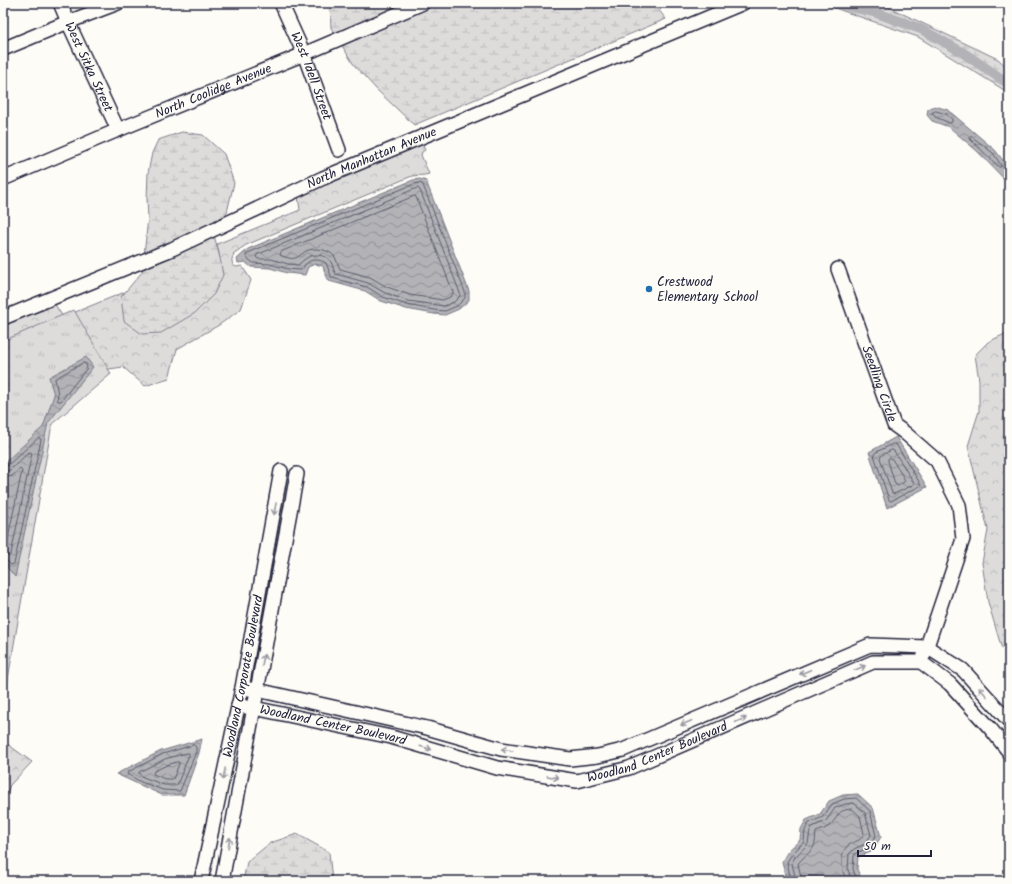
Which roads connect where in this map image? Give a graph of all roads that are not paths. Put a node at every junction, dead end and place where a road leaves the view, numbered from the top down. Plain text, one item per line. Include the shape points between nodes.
1 (60, 3) edge
2 (118, 3) edge
3 (281, 3) edge
4 (424, 3) edge
5 (743, 3) edge
6 (68, 22) junction
7 (3, 49) edge
8 (304, 54) junction
9 (118, 130) junction
10 (339, 150) dead end
11 (3, 179) edge
12 (838, 269) dead end
13 (3, 318) edge
14 (281, 471) dead end
15 (297, 474) dead end
16 (927, 647) junction
17 (921, 662) junction
18 (242, 688) junction
19 (258, 690) junction
20 (238, 706) junction
21 (254, 708) junction
22 (1009, 722) edge
23 (447, 733) junction
24 (623, 750) junction
25 (442, 752) junction
26 (1009, 752) edge
27 (629, 768) junction
28 (201, 881) edge
29 (222, 881) edge

1 - 6 street, West Sitka Street
2 - 6 street
3 - 8 street, West Idell Street
4 - 8 street, North Coolidge Avenue
5 - 13 street, North Manhattan Avenue via 323,178 172,249
6 - 7 street
6 - 9 street, West Sitka Street
8 - 9 street, North Coolidge Avenue
8 - 10 street, West Idell Street
9 - 11 street, North Coolidge Avenue
12 - 16 street, Seedling Circle via 894,425 937,461 959,505 963,539
14 -> 18 street, Woodland Corporate Boulevard
19 -> 15 street, Woodland Corporate Boulevard
16 - 17 street, Seedling Circle
22 -> 16 street via 963,670
16 -> 24 street, Woodland Center Boulevard via 870,645
17 - 26 street via 950,684
27 -> 17 street, Woodland Center Boulevard via 873,662
18 - 19 street, Woodland Center Boulevard
18 - 20 street, Woodland Corporate Boulevard
19 - 21 street, Woodland Corporate Boulevard
19 - 23 street, Woodland Center Boulevard
20 - 21 street, Woodland Center Boulevard
20 -> 28 street, Woodland Corporate Boulevard
21 -> 25 street, Woodland Center Boulevard via 391,738
29 -> 21 street, Woodland Corporate Boulevard
24 -> 23 street, Woodland Center Boulevard via 570,759 501,749
23 - 25 street
24 - 27 street
25 -> 27 street, Woodland Center Boulevard via 497,768 577,781

